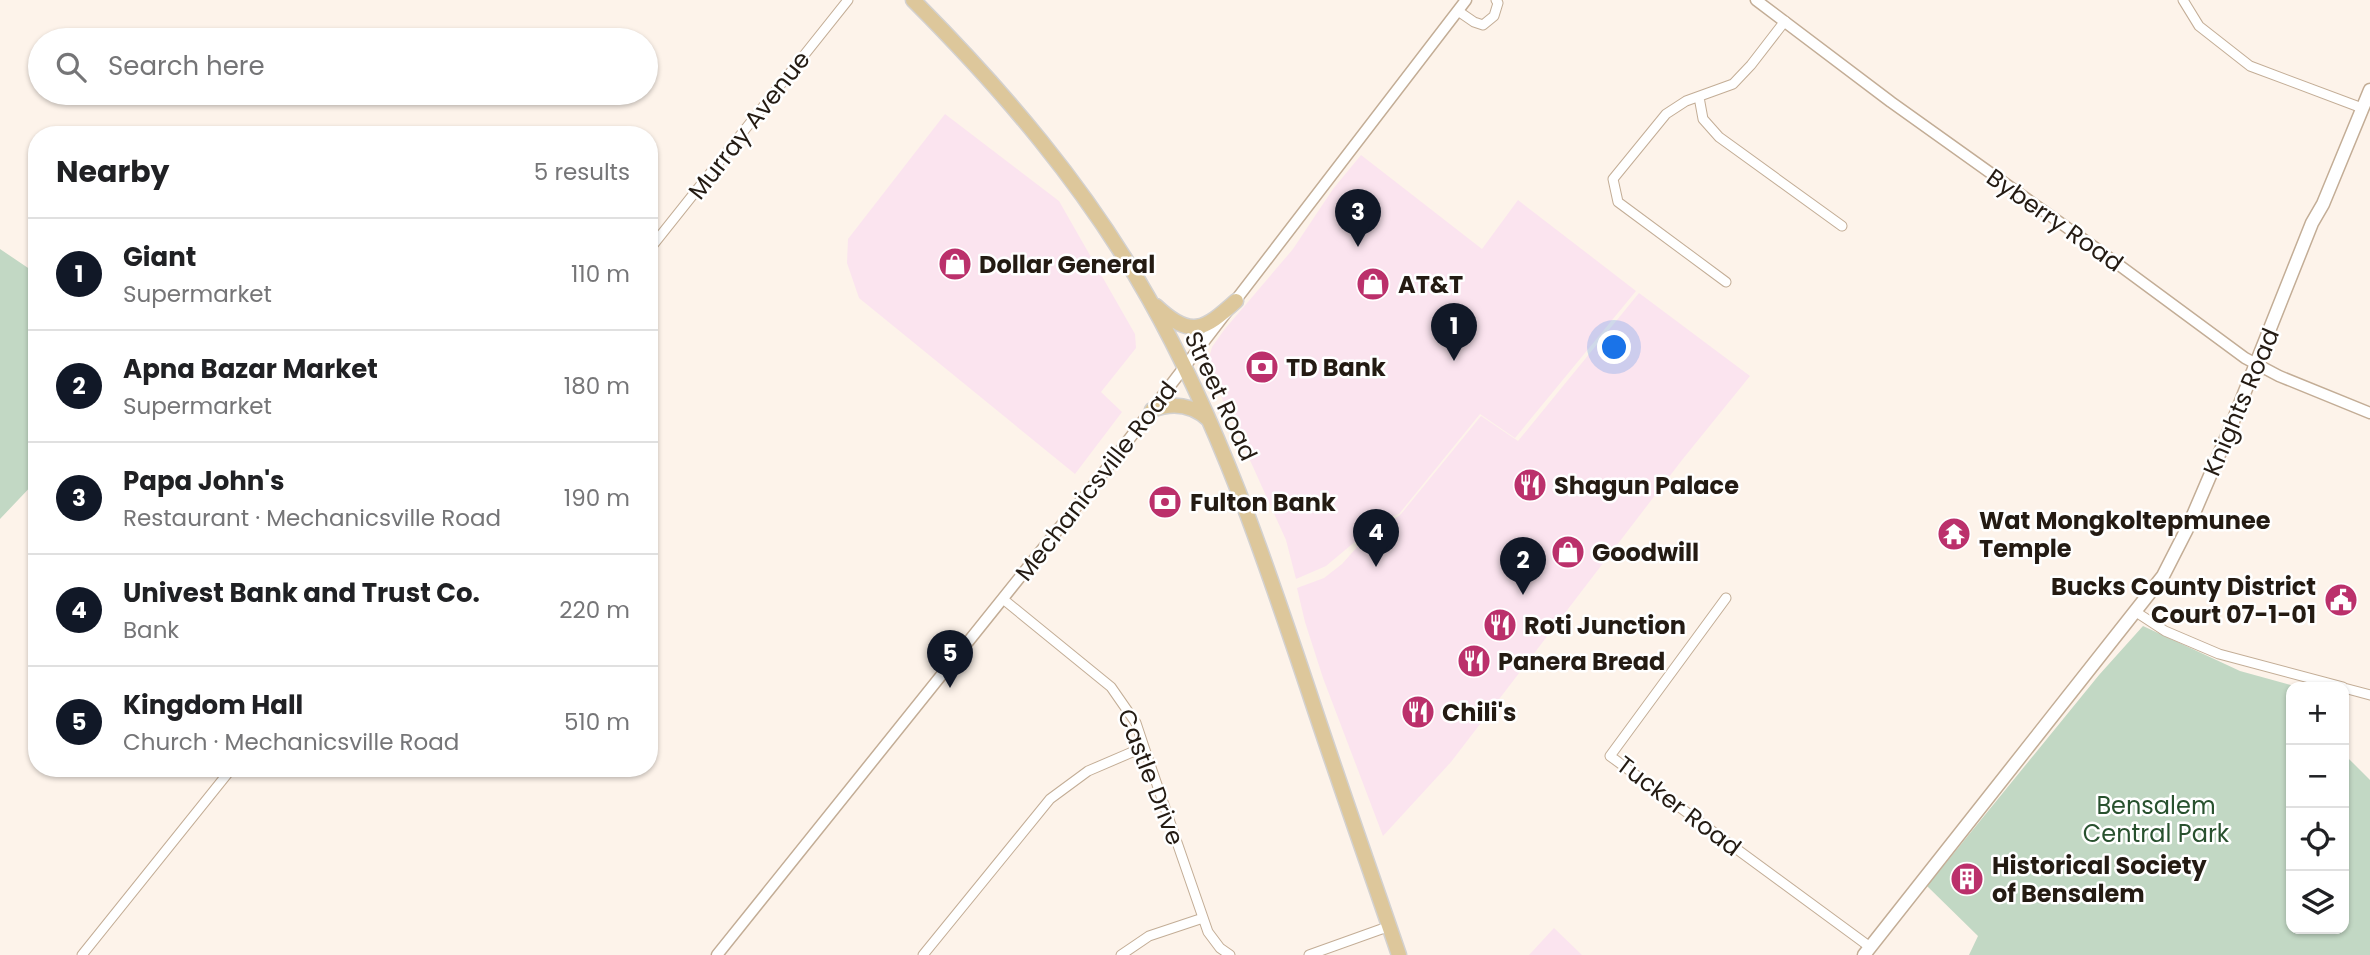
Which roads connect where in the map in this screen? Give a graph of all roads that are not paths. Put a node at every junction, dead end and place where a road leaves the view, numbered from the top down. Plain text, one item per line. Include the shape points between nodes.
1 (848, 0) edge
2 (913, 0) edge
3 (1466, 0) edge
4 (1496, 0) edge
5 (1756, 0) edge
6 (2183, 0) edge
7 (1458, 11) junction
8 (1785, 21) junction
9 (2370, 90) edge
10 (1699, 97) junction
11 (2362, 108) junction
12 (1842, 226) dead end
13 (658, 239) edge
14 (1726, 282) dead end
15 (1149, 299) junction
16 (1236, 302) junction
17 (2257, 365) junction
18 (1185, 368) junction
19 (1152, 410) junction
20 (2370, 413) edge
21 (1211, 422) junction
22 (1726, 598) dead end
23 (1003, 599) junction
24 (2136, 612) junction
25 (2324, 682) edge
26 (2349, 689) edge
27 (2370, 695) edge
28 (1144, 747) junction
29 (225, 777) edge
30 (1203, 918) junction
31 (1390, 926) junction
32 (1867, 951) edge
33 (82, 955) edge
34 (717, 955) edge
35 (923, 955) edge
36 (1121, 955) edge
37 (1230, 955) edge
38 (1309, 955) edge
39 (1399, 955) edge

1 - 13 street, Murray Avenue
2 - 15 main road, Street Road via 1046,146
3 - 7 street, Mechanicsville Road
4 - 7 street via 1494,16 1483,25
5 - 8 street, Byberry Road
6 - 11 street via 2199,26 2250,66
7 - 16 street, Mechanicsville Road
8 - 10 street via 1733,84
8 - 17 street, Byberry Road
9 - 11 main road, Knights Road
10 - 12 street via 1703,119 1718,137
10 - 14 street via 1666,114 1619,170 1613,187 1618,202
11 - 17 main road, Knights Road
15 - 16 main road via 1175,321 1192,328 1207,326
15 - 18 main road, Street Road
16 - 18 street, Mechanicsville Road
17 - 20 street, Byberry Road
17 - 24 main road, Knights Road via 2176,554
18 - 19 street, Mechanicsville Road
18 - 21 main road, Street Road
19 - 21 main road via 1181,406
19 - 23 street, Mechanicsville Road
21 - 31 main road, Street Road via 1248,513
22 - 32 street, Tucker Road via 1610,756
23 - 28 street, Castle Drive via 1111,687 1136,723
23 - 34 street, Mechanicsville Road
24 - 25 street via 2165,631 2219,654
24 - 32 main road, Knights Road
26 - 27 street
28 - 30 street, Castle Drive
28 - 35 street via 1088,771 1050,799
29 - 33 street
30 - 36 street via 1149,936
30 - 37 street, Castle Drive via 1213,939
31 - 38 street
31 - 39 main road, Street Road

